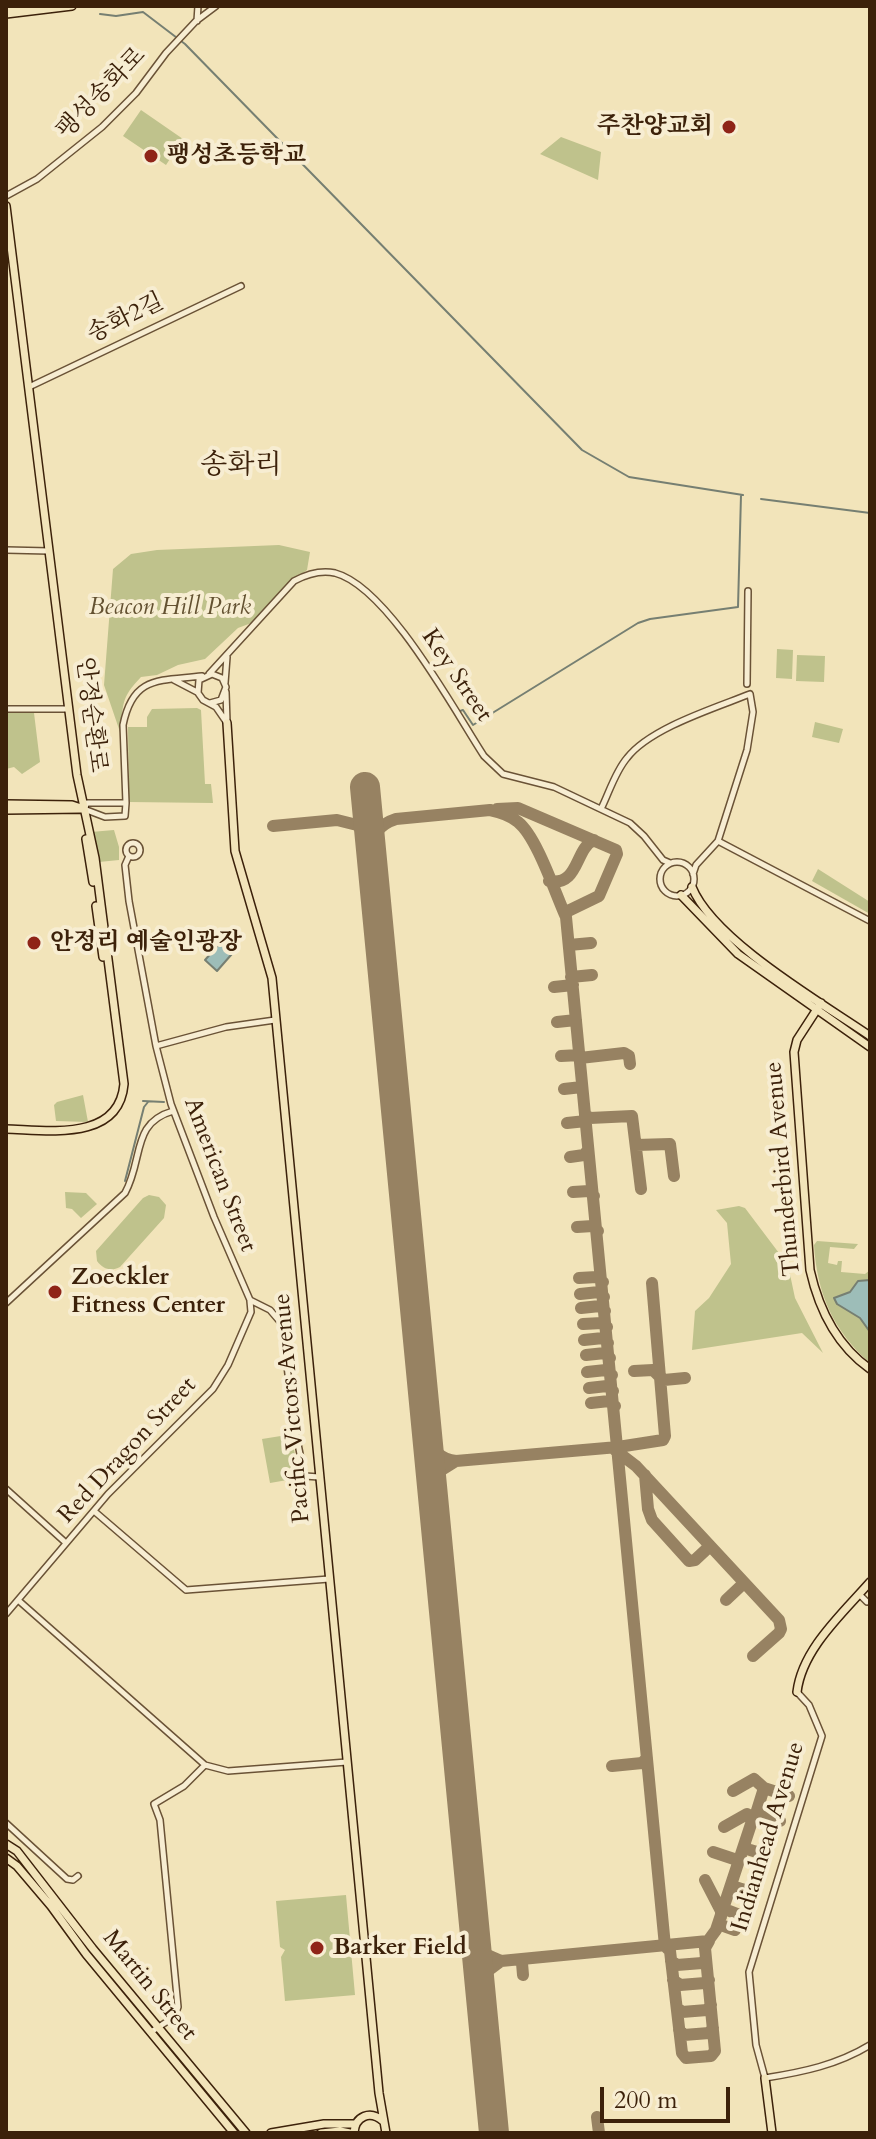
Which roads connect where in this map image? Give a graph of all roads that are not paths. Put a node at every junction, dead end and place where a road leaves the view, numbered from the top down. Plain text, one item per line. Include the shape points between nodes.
1 (25, 6) edge
2 (72, 6) edge
3 (198, 6) edge
4 (216, 6) edge
5 (6, 7) edge
6 (6, 14) edge
7 (196, 21) junction
8 (6, 196) edge
9 (6, 206) edge
10 (241, 286) dead end
11 (29, 387) junction
12 (6, 550) edge
13 (49, 551) junction
14 (748, 591) dead end
15 (228, 654) junction
16 (206, 675) junction
17 (173, 679) junction
18 (747, 684) dead end
19 (226, 687) junction
20 (198, 693) junction
21 (210, 703) junction
22 (6, 709) edge
23 (69, 709) junction
24 (227, 723) junction
25 (126, 803) junction
26 (6, 807) edge
27 (84, 809) junction
28 (601, 809) junction
29 (718, 841) junction
30 (129, 856) dead end
31 (666, 864) junction
32 (688, 865) junction
33 (696, 865) junction
34 (693, 874) junction
35 (692, 887) junction
36 (681, 895) junction
37 (870, 921) edge
38 (819, 1006) junction
39 (275, 1020) junction
40 (870, 1036) edge
41 (156, 1046) junction
42 (870, 1047) edge
43 (173, 1111) junction
44 (6, 1126) edge
45 (250, 1300) junction
46 (6, 1303) edge
47 (870, 1369) edge
48 (319, 1477) junction
49 (6, 1489) edge
50 (94, 1511) junction
51 (66, 1543) junction
52 (329, 1579) junction
53 (870, 1582) edge
54 (859, 1594) junction
55 (18, 1600) junction
56 (870, 1601) edge
57 (6, 1614) edge
58 (797, 1692) joint
59 (347, 1762) junction
60 (205, 1765) junction
61 (6, 1823) edge
62 (6, 1844) edge
63 (6, 1858) edge
64 (78, 1876) dead end
65 (154, 2030) junction
66 (870, 2045) edge
67 (765, 2078) junction
68 (379, 2093) junction
69 (369, 2115) junction
70 (383, 2121) junction
71 (353, 2130) edge
72 (234, 2133) edge
73 (246, 2133) edge
74 (271, 2133) edge
75 (321, 2133) edge
76 (386, 2133) edge
77 (772, 2133) edge

1 - 5 main road
2 - 6 main road
3 - 7 street
4 - 7 street, 팽성송화로
7 - 8 street, 팽성송화로 via 102,127 37,179
9 - 11 main road, 안정순환로
10 - 11 street, 송화2길
11 - 13 main road, 안정순환로
12 - 13 street
13 - 23 main road, 안정순환로
14 - 18 street
15 - 16 street, Key Street
15 - 19 street
15 - 28 street, Key Street via 294,581 325,572 346,577 393,618 497,770 554,787
16 - 17 street
16 - 19 street via 218,675
16 - 20 street via 198,683
17 - 20 street
17 - 25 street via 152,682 127,705
19 - 21 street via 221,700
19 - 24 street
20 - 21 street
21 - 24 street
22 - 23 street
23 - 27 main road, 안정순환로
24 - 39 main road, Pacific Victors Avenue via 235,851 272,978
25 - 27 street via 87,803
25 - 27 street via 125,816 105,817
26 - 27 main road
27 - 44 main road, 안정순환로 via 119,1092 108,1113 88,1124
27 - 44 main road, 안정순환로 via 124,1074 122,1100 106,1121 92,1127
28 - 29 street via 633,751 690,717 750,694 747,750
28 - 31 street, Key Street via 637,828
29 - 33 street
29 - 37 street
30 - 41 street, American Street via 127,888
31 - 32 street
31 - 36 street via 662,887
32 - 33 street
32 - 34 street
33 - 34 street
34 - 35 street
35 - 36 street
35 - 38 main road via 743,947
36 - 38 main road via 738,954
38 - 40 main road
38 - 42 main road
38 - 47 main road, Thunderbird Avenue via 794,1052 810,1270 831,1327
39 - 41 street
39 - 48 main road, Pacific Victors Avenue
41 - 43 street, American Street
43 - 45 street, American Street
43 - 46 street via 147,1126 125,1193
45 - 48 street via 282,1324 303,1469 305,1476
45 - 50 street, Red Dragon Street via 251,1312 222,1377
48 - 52 main road, Pacific Victors Avenue
49 - 51 street
50 - 51 street, Red Dragon Street
50 - 52 street via 186,1590
51 - 55 street, Red Dragon Street
52 - 59 main road, Pacific Victors Avenue
53 - 54 main road, Indianhead Avenue
54 - 56 street
54 - 58 main road, Indianhead Avenue via 814,1649
55 - 57 street, Red Dragon Street
55 - 60 street
58 - 67 street, Indianhead Avenue via 809,1705 822,1736 749,1972
59 - 60 street via 228,1771
59 - 68 main road, Pacific Victors Avenue
60 - 65 street via 154,1804 160,1820 178,2007 174,2017
61 - 64 street via 67,1879
62 - 65 main road, Martin Street via 26,1862
63 - 65 main road, Martin Street
65 - 72 main road, Martin Street
65 - 73 main road, Martin Street
66 - 67 street via 831,2064
67 - 77 main road, Indianhead Avenue
68 - 69 main road
68 - 70 main road, Pacific Victors Avenue
69 - 70 main road
69 - 71 main road via 361,2117
70 - 76 main road, Pacific Victors Avenue
71 - 74 main road via 324,2124
71 - 75 main road

